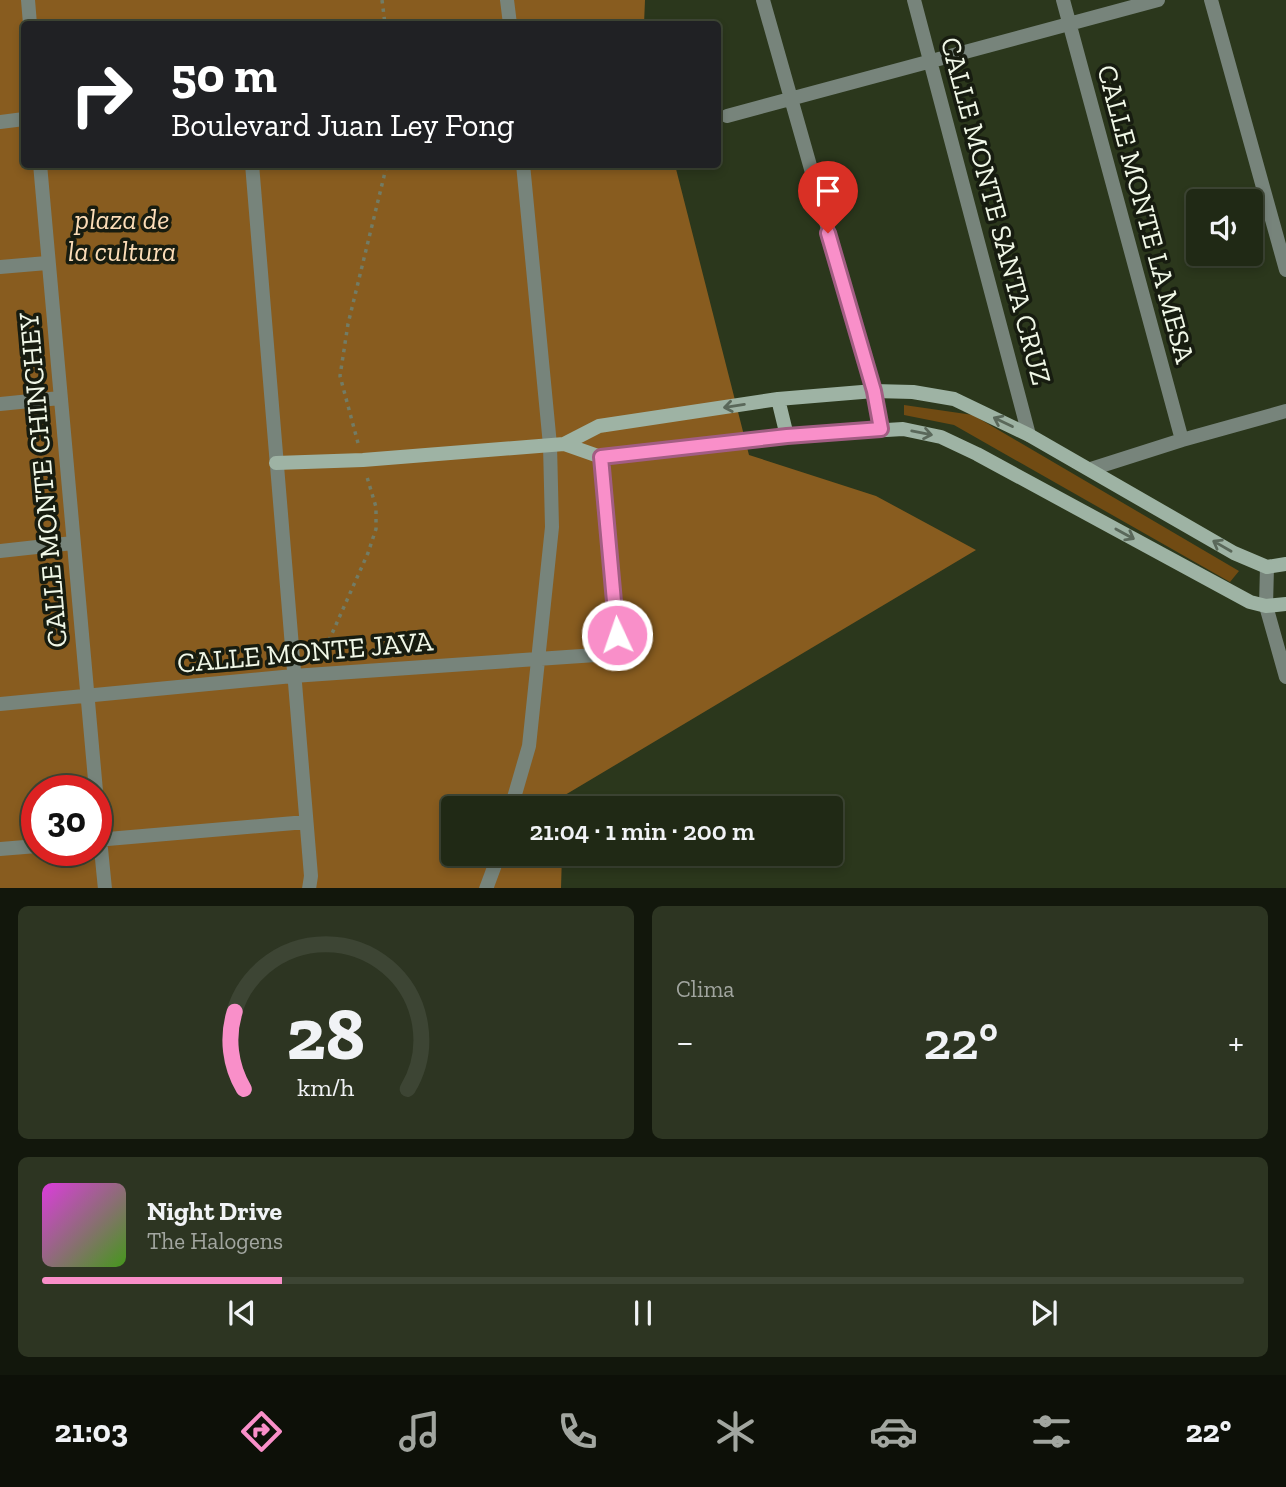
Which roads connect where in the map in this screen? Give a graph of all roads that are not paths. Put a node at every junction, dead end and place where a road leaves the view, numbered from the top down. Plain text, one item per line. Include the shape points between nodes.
1 (28, 0) edge
2 (507, 0) edge
3 (763, 0) edge
4 (914, 0) edge
5 (1063, 0) edge
6 (1157, 0) edge
7 (1211, 0) edge
8 (30, 21) edge
9 (509, 21) edge
10 (1069, 23) junction
11 (932, 61) junction
12 (790, 101) junction
13 (727, 116) dead end
14 (21, 119) edge
15 (0, 122) edge
16 (40, 168) edge
17 (252, 168) edge
18 (523, 168) edge
19 (47, 262) junction
20 (0, 267) edge
21 (1286, 270) edge
22 (874, 391) junction
23 (60, 398) junction
24 (778, 399) junction
25 (0, 404) edge
26 (1286, 411) edge
27 (881, 429) junction
28 (1029, 435) junction
29 (787, 436) junction
30 (1182, 440) junction
31 (557, 445) junction
32 (601, 457) junction
33 (276, 463) junction
34 (1091, 469) junction
35 (73, 543) junction
36 (0, 551) edge
37 (1286, 564) edge
38 (1267, 567) junction
39 (1286, 604) edge
40 (1266, 606) junction
41 (537, 659) junction
42 (293, 677) junction
43 (1286, 677) edge
44 (87, 696) junction
45 (0, 704) edge
46 (94, 775) edge
47 (514, 796) edge
48 (306, 822) junction
49 (112, 838) edge
50 (21, 847) edge
51 (0, 849) edge
52 (102, 866) edge
53 (494, 866) edge
54 (105, 888) edge
55 (309, 888) edge
56 (486, 888) edge

1 - 8 street
2 - 9 street
3 - 12 street
4 - 11 street, CALLE MONTE SANTA CRUZ
5 - 10 street, CALLE MONTE LA MESA
6 - 10 street
7 - 21 street
10 - 11 street
10 - 30 street, CALLE MONTE LA MESA
11 - 12 street
11 - 28 street, CALLE MONTE SANTA CRUZ
12 - 13 street
12 - 22 street
14 - 15 street
16 - 19 street, CALLE MONTE CHINCHEY
17 - 33 street
18 - 31 street
19 - 20 street
19 - 23 street, CALLE MONTE CHINCHEY
22 - 24 street
22 - 27 street
28 -> 22 street via 954,399
23 - 25 street
23 - 35 street, CALLE MONTE CHINCHEY
24 - 29 street
24 -> 31 street via 599,426
26 - 30 street
27 - 29 street
27 -> 40 street via 941,437 978,454 1250,602
28 - 34 street
29 - 32 street
30 - 34 street
31 - 32 street
31 - 33 street
31 - 41 street
32 - 41 street, CALLE MONTE JAVA via 617,635 596,654
33 - 42 street
38 -> 34 street via 1234,553
35 - 36 street
35 - 44 street, CALLE MONTE CHINCHEY
37 - 38 street
38 - 40 street
39 - 40 street
40 - 43 street
41 - 42 street, CALLE MONTE JAVA
41 - 47 street via 529,746
42 - 44 street, CALLE MONTE JAVA
42 - 48 street
44 - 45 street, CALLE MONTE JAVA
44 - 46 street, CALLE MONTE CHINCHEY
48 - 49 street
48 - 55 street
50 - 51 street
52 - 54 street
53 - 56 street

